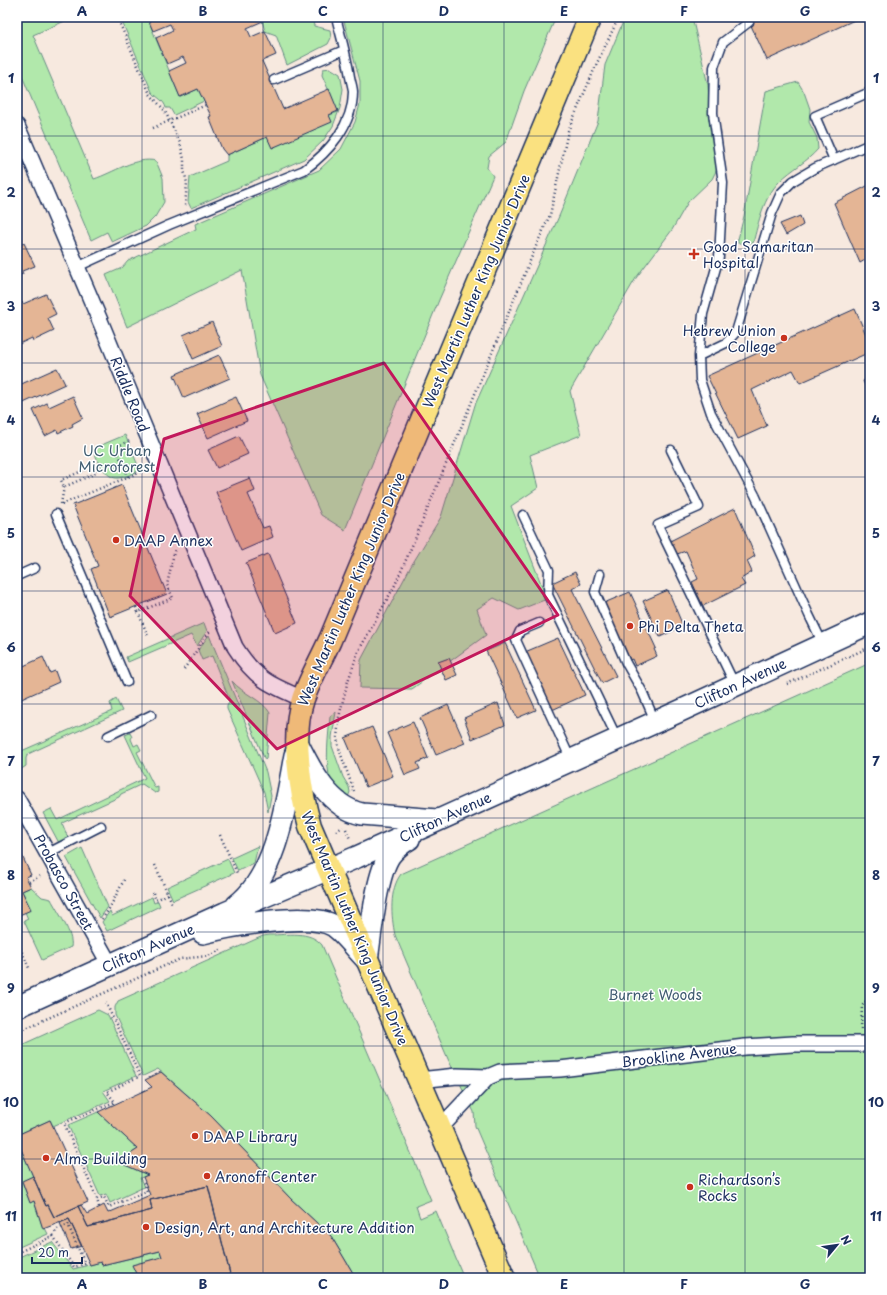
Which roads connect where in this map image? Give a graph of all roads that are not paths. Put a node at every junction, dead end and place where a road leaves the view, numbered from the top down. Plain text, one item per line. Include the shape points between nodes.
1 (336, 17) edge
2 (590, 17) edge
3 (749, 22) dead end
4 (344, 50) junction
5 (274, 80) dead end
6 (870, 92) edge
7 (17, 126) edge
8 (870, 144) edge
9 (834, 160) junction
10 (77, 267) junction
11 (699, 356) junction
12 (671, 450) dead end
13 (60, 512) road end
14 (523, 514) dead end
15 (35, 568) dead end
16 (600, 574) dead end
17 (17, 576) edge
18 (539, 623) dead end
19 (870, 623) edge
20 (823, 644) junction
21 (127, 682) dead end
22 (735, 685) junction
23 (303, 699) junction
24 (151, 715) dead end
25 (655, 722) junction
26 (108, 736) dead end
27 (618, 739) junction
28 (297, 742) junction
29 (571, 760) junction
30 (17, 799) edge
31 (438, 820) junction
32 (101, 826) dead end
33 (48, 853) junction
34 (328, 870) junction
35 (225, 913) junction
36 (158, 944) junction
37 (367, 960) junction
38 (110, 966) junction
39 (17, 1007) edge
40 (870, 1044) edge
41 (488, 1077) junction
42 (419, 1080) junction
43 (440, 1128) junction
44 (504, 1278) edge

1 - 4 lane
2 - 23 main road, West Martin Luther King Junior Drive via 333,633
3 - 11 lane via 723,42 714,67 713,113 723,183 719,257 703,314
4 - 5 lane
4 - 10 lane via 353,92 351,107 330,149 317,161 304,170 186,218
6 - 9 lane via 815,116
7 - 10 street, Riddle Road
8 - 9 lane
9 - 11 lane via 793,181 781,193 772,212 736,332 726,343
10 - 23 street, Riddle Road via 235,647 259,677
11 - 20 lane via 700,380 710,413 755,495
12 - 22 lane via 699,507 658,526
13 - 21 lane
14 - 27 lane via 549,570 548,595
15 - 17 lane
16 - 25 lane via 594,592
18 - 29 lane via 520,631 516,640
19 - 20 main road, Clifton Avenue
20 - 22 main road, Clifton Avenue
22 - 25 main road, Clifton Avenue
23 - 28 main road, West Martin Luther King Junior Drive
24 - 26 lane
25 - 27 main road, Clifton Avenue
27 - 29 main road, Clifton Avenue
28 - 31 main road via 323,786 341,805 352,812
28 - 34 main road, West Martin Luther King Junior Drive via 303,802
28 - 35 main road via 284,811 267,865 251,892
29 - 31 main road, Clifton Avenue
30 - 33 street, Probasco Street
31 - 34 main road, Clifton Avenue
31 - 37 main road via 403,842 390,855 384,867
32 - 33 lane
33 - 38 street, Probasco Street
34 - 35 main road, Clifton Avenue
34 - 37 main road, West Martin Luther King Junior Drive
35 - 36 main road, Clifton Avenue
36 - 37 main road via 223,928 269,921 311,920 334,926
36 - 38 main road, Clifton Avenue
37 - 42 main road, West Martin Luther King Junior Drive
38 - 39 main road, Clifton Avenue
40 - 41 street, Brookline Avenue via 745,1047 560,1070 500,1072
41 - 42 street, Brookline Avenue via 457,1076
41 - 43 street
42 - 43 main road, West Martin Luther King Junior Drive
43 - 44 main road, West Martin Luther King Junior Drive

